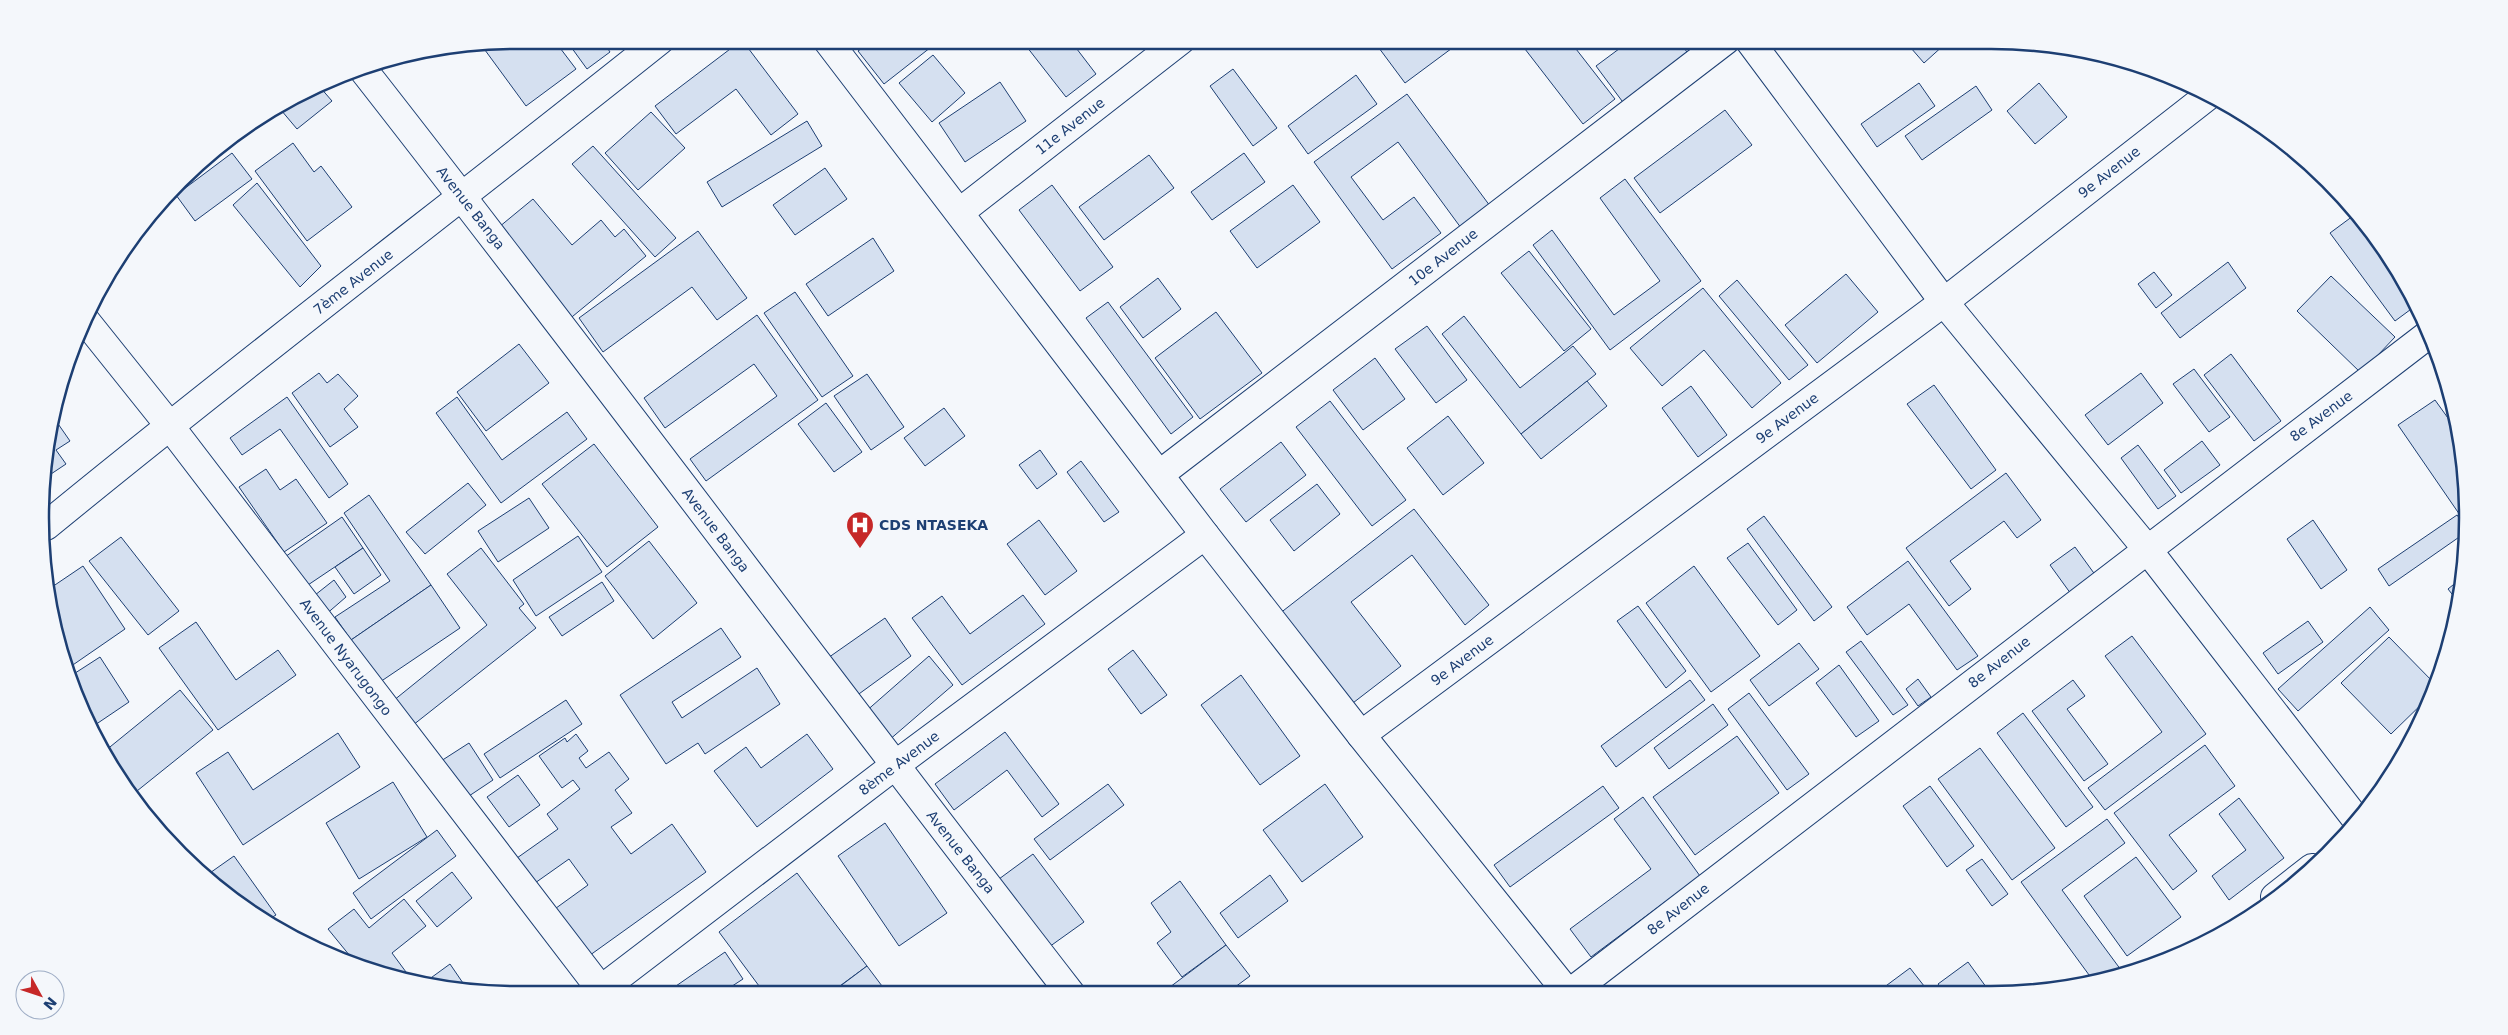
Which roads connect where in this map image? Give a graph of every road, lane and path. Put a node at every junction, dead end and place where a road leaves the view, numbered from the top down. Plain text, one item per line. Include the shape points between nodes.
1 (649, 49) edge
2 (834, 49) edge
3 (1169, 49) edge
4 (1714, 49) edge
5 (1756, 49) edge
6 (367, 74) edge
7 (2203, 100) edge
8 (463, 197) junction
9 (960, 212) junction
10 (1944, 302) junction
11 (90, 326) edge
12 (2424, 338) edge
13 (169, 425) junction
14 (1160, 474) junction
15 (49, 523) edge
16 (1205, 535) junction
17 (2147, 549) junction
18 (1361, 735) junction
19 (894, 766) junction
20 (2353, 815) edge
21 (595, 986) edge
22 (609, 986) edge
23 (1065, 986) edge
24 (1564, 986) edge
25 (1577, 986) edge

1 - 8 street, 7ème Avenue
2 - 9 street
3 - 9 street, 11e Avenue
4 - 14 street, 10e Avenue
5 - 10 street
6 - 8 street, Avenue Banga
7 - 10 street, 9e Avenue
8 - 13 street, 7ème Avenue
8 - 19 street, Avenue Banga
9 - 14 street
10 - 17 street
10 - 18 street, 9e Avenue
11 - 13 street, Avenue Nyarugongo
12 - 17 street, 8e Avenue
13 - 15 street, 7ème Avenue
13 - 21 street, Avenue Nyarugongo
14 - 16 street
16 - 18 street
16 - 19 street, 8ème Avenue
17 - 20 street
17 - 25 street, 8e Avenue
18 - 24 street
19 - 22 street, 8ème Avenue
19 - 23 street, Avenue Banga

